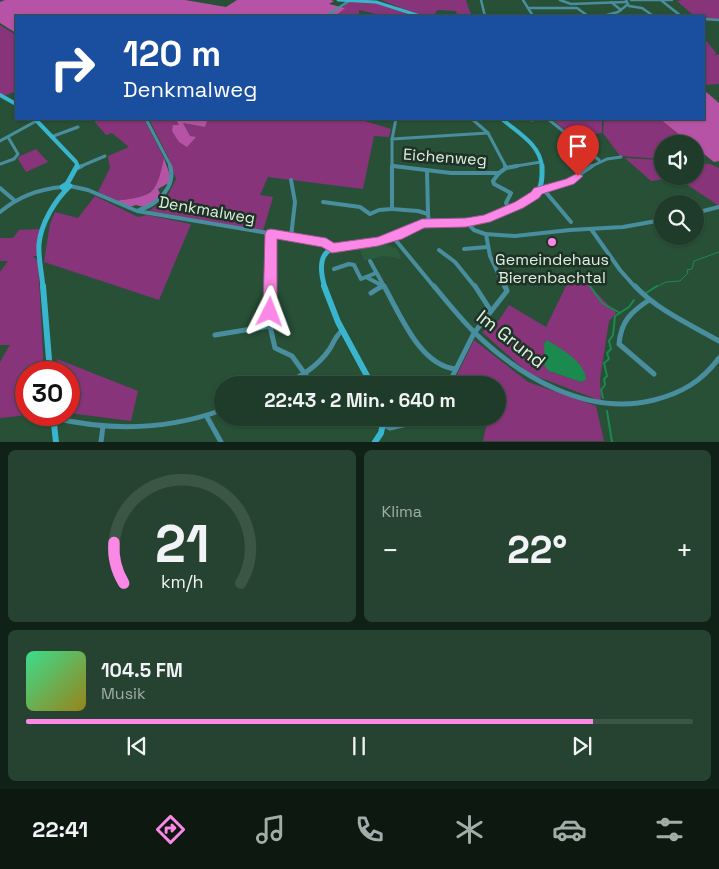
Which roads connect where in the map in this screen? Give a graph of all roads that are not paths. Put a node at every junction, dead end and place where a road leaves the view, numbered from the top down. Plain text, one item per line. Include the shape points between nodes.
1 (338, 0) edge
2 (481, 0) edge
3 (515, 0) edge
4 (523, 0) edge
5 (560, 0) edge
6 (590, 0) edge
7 (631, 0) edge
8 (672, 0) edge
9 (349, 1) edge
10 (662, 1) edge
11 (593, 2) junction
12 (611, 2) junction
13 (626, 2) edge
14 (571, 4) junction
15 (528, 8) junction
16 (577, 8) junction
17 (621, 10) junction
18 (328, 15) edge
19 (417, 15) edge
20 (485, 15) edge
21 (532, 15) edge
22 (587, 15) edge
23 (607, 15) edge
24 (652, 15) edge
25 (681, 15) edge
26 (705, 19) edge
27 (718, 20) edge
28 (0, 95) edge
29 (15, 103) edge
30 (37, 120) edge
31 (147, 120) edge
32 (396, 120) edge
33 (473, 120) edge
34 (503, 120) edge
35 (549, 120) edge
36 (78, 126) dead end
37 (488, 133) junction
38 (51, 136) junction
39 (8, 137) junction
40 (392, 139) junction
41 (0, 141) edge
42 (105, 156) dead end
43 (622, 157) dead end
44 (599, 160) junction
45 (541, 162) junction
46 (0, 164) edge
47 (392, 166) junction
48 (78, 168) junction
49 (506, 168) junction
50 (427, 170) junction
51 (499, 173) junction
52 (291, 180) dead end
53 (66, 187) junction
54 (0, 188) edge
55 (541, 191) junction
56 (14, 200) junction
57 (323, 202) dead end
58 (719, 207) edge
59 (392, 209) junction
60 (510, 210) junction
61 (704, 210) edge
62 (136, 211) junction
63 (0, 212) edge
64 (428, 214) junction
65 (654, 221) edge
66 (466, 222) junction
67 (571, 222) dead end
68 (429, 223) junction
69 (591, 229) junction
70 (271, 234) junction
71 (486, 234) junction
72 (291, 237) junction
73 (392, 237) junction
74 (487, 246) junction
75 (332, 248) junction
76 (464, 249) dead end
77 (439, 250) dead end
78 (370, 261) dead end
79 (334, 269) dead end
80 (376, 273) junction
81 (366, 277) junction
82 (383, 286) junction
83 (371, 292) dead end
84 (649, 300) junction
85 (491, 312) junction
86 (270, 326) junction
87 (342, 331) junction
88 (474, 333) junction
89 (215, 335) dead end
90 (719, 342) edge
91 (719, 358) edge
92 (49, 361) edge
93 (456, 369) junction
94 (654, 374) dead end
95 (306, 375) joint
96 (367, 376) edge
97 (452, 376) edge
98 (214, 414) edge
99 (207, 417) junction
100 (80, 424) edge
101 (55, 426) edge
102 (102, 426) junction
103 (382, 426) edge
104 (56, 442) edge
105 (102, 442) edge
106 (221, 442) edge
107 (375, 442) edge

1 - 9 main road
2 - 20 street
3 - 4 street
4 - 15 street
5 - 14 street
6 - 11 street
7 - 10 street
7 - 13 street
8 - 10 street
9 - 18 street
9 - 19 main road via 376,2
10 - 25 street
11 - 12 street
11 - 14 street
12 - 13 street
12 - 17 street
13 - 17 street
13 - 24 street
14 - 16 street
15 - 16 street
15 - 21 street
16 - 22 street
17 - 23 street
26 - 27 street
28 - 29 main road
30 - 38 main road
30 - 39 street
31 - 62 street via 173,176 162,196
32 - 40 street, Eichenweg
33 - 37 street
34 - 45 main road via 536,149
35 - 44 street
36 - 38 street
37 - 40 street
37 - 49 street
38 - 48 main road
39 - 41 street
39 - 46 street via 18,154
40 - 47 street, Eichenweg
42 - 48 street
43 - 44 street
44 - 55 street via 570,182
45 - 49 street, Eichenweg
45 - 55 main road
47 - 50 street, Eichenweg
47 - 59 street
48 - 53 main road
49 - 51 street, Eichenweg
50 - 51 street, Eichenweg
50 - 64 street
51 - 60 street via 493,181 511,193 506,203
52 - 72 street via 295,202
53 - 56 street via 42,190
53 - 62 street via 88,189
53 - 92 main road via 43,226 39,244
54 - 56 street
55 - 60 main road
55 - 67 street via 560,207
56 - 63 street
57 - 59 street via 360,207 370,214
58 - 61 street
59 - 64 street
60 - 66 main road
62 - 70 street, Denkmalweg
64 - 68 street
65 - 69 street
66 - 68 main road
66 - 71 street via 469,227
68 - 73 main road
69 - 71 street via 517,237
69 - 84 street via 620,270
70 - 72 street, Denkmalweg
70 - 86 street
71 - 74 street
72 - 75 street, Denkmalweg via 326,243
73 - 75 main road
73 - 88 street, Im Grund
74 - 76 street
74 - 85 street via 507,291
75 - 87 main road via 321,264 322,275
77 - 85 street, Im Grund via 465,274
78 - 80 street
79 - 81 street via 351,264 362,279
80 - 81 street
80 - 82 street
81 - 82 street
82 - 83 street
82 - 93 street via 413,338 427,355
84 - 90 street
84 - 94 street via 625,317 620,326 619,344
85 - 88 street
86 - 89 street
86 - 95 street via 276,348 292,356
87 - 95 street
87 - 96 main road
88 - 91 street, Im Grund via 527,375 582,399 613,405 651,403 691,388
88 - 93 street
93 - 97 street
98 - 99 street
99 - 102 street via 132,428
99 - 106 street
100 - 102 street
101 - 104 main road
102 - 105 street
103 - 107 main road

